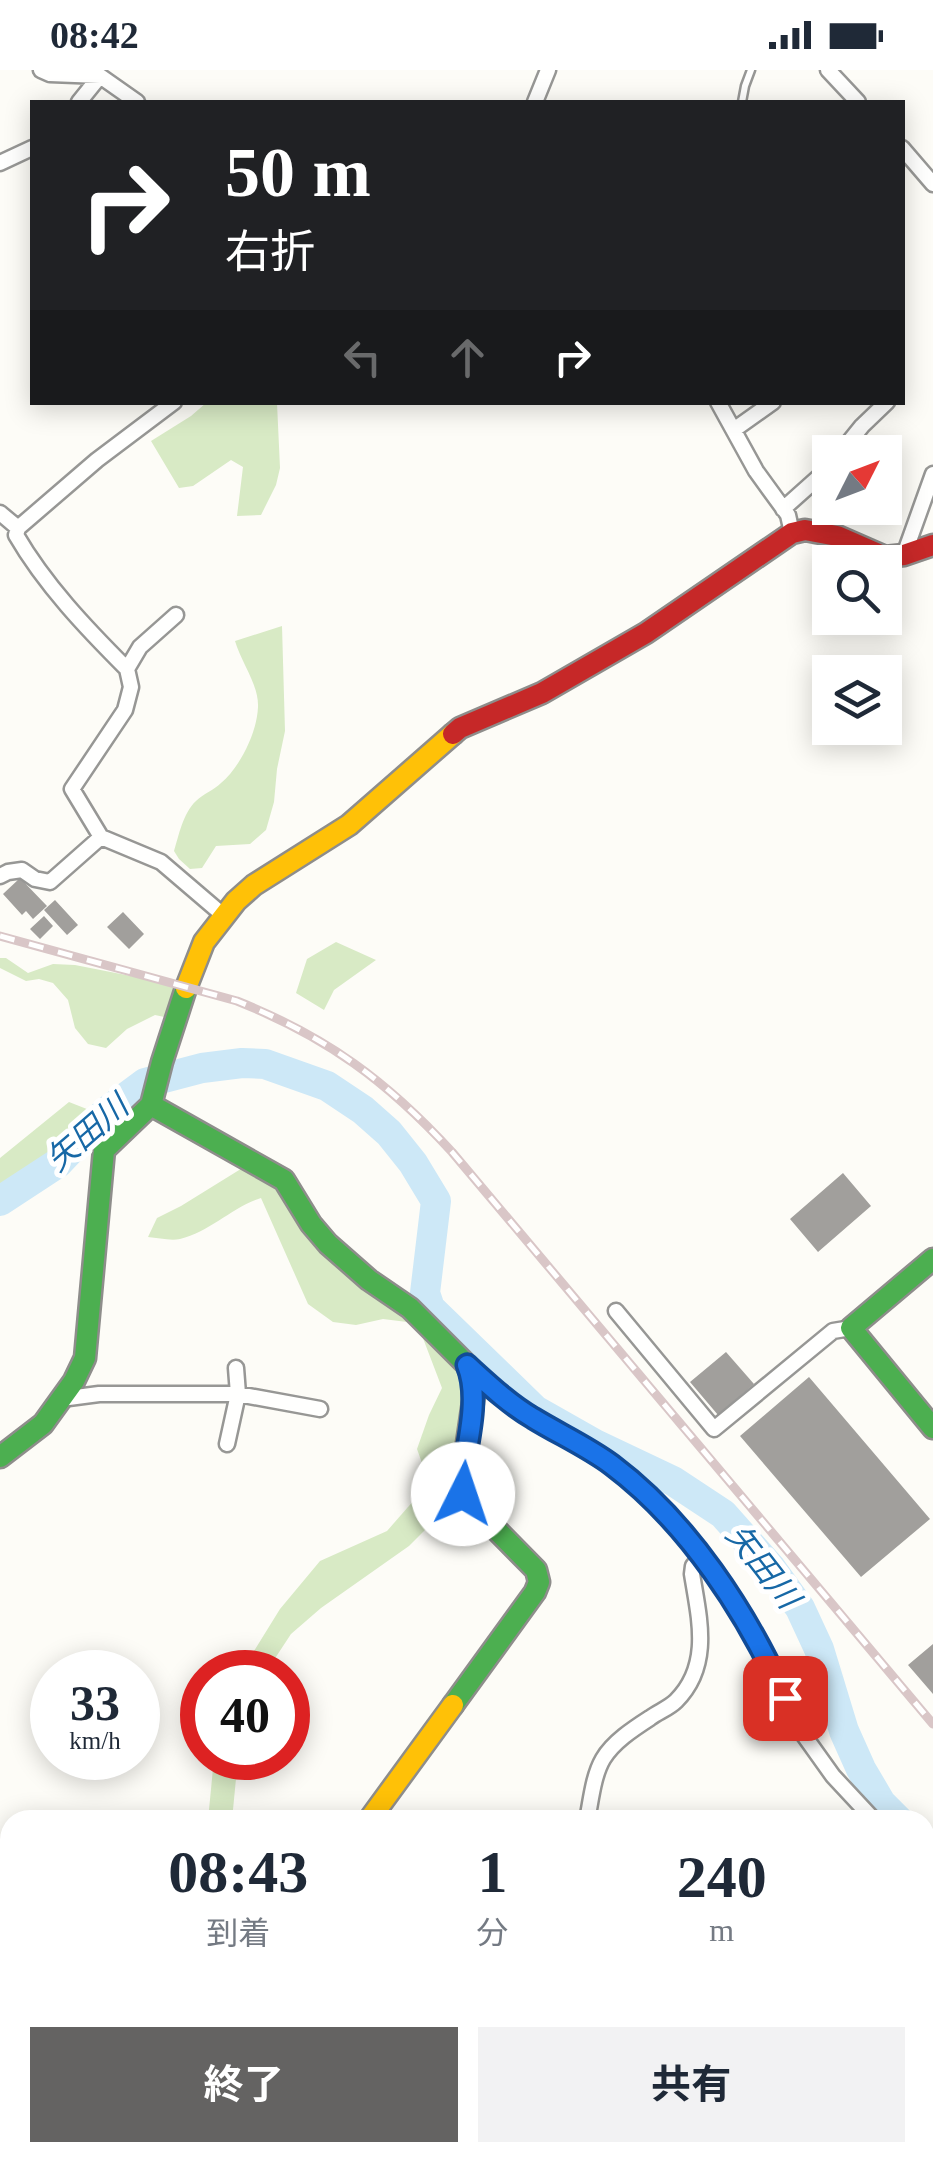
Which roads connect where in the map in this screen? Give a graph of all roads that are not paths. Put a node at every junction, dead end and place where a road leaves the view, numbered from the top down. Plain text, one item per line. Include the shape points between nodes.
1 (42, 70) edge
2 (548, 70) edge
3 (752, 70) edge
4 (828, 70) edge
5 (100, 76) junction
6 (81, 100) edge
7 (134, 100) edge
8 (536, 100) edge
9 (742, 100) edge
10 (856, 100) edge
11 (30, 149) edge
12 (905, 151) edge
13 (0, 163) edge
14 (933, 184) edge
15 (170, 405) edge
16 (718, 405) edge
17 (768, 405) edge
18 (883, 405) edge
19 (735, 429) junction
20 (855, 435) edge
21 (933, 474) edge
22 (812, 483) edge
23 (784, 509) junction
24 (0, 513) edge
25 (18, 528) junction
26 (792, 533) junction
27 (933, 545) edge
28 (904, 555) junction
29 (176, 615) dead end
30 (127, 669) junction
31 (101, 837) junction
32 (0, 876) edge
33 (223, 915) junction
34 (152, 1101) junction
35 (933, 1259) edge
36 (616, 1311) dead end
37 (850, 1328) junction
38 (467, 1365) junction
39 (236, 1368) dead end
40 (238, 1394) junction
41 (61, 1399) junction
42 (320, 1410) dead end
43 (933, 1428) edge
44 (227, 1444) dead end
45 (0, 1457) edge
46 (701, 1556) junction
47 (375, 1810) edge
48 (589, 1810) edge
49 (865, 1810) edge

1 - 5 street
2 - 8 street
3 - 9 lane
4 - 10 street
5 - 6 street
5 - 7 street
11 - 13 street
12 - 14 street
15 - 25 street
16 - 19 street
17 - 19 street
18 - 20 street
19 - 23 street
21 - 28 street
22 - 23 street
23 - 26 street
24 - 25 street
25 - 30 street via 31,561
26 - 28 street via 837,536 885,557
26 - 33 street via 646,633 542,693 460,728 349,825 254,886
27 - 28 street
29 - 30 street via 140,647
30 - 31 street via 132,687 125,710 72,789
31 - 32 street via 50,882 22,870
31 - 33 street via 161,862
33 - 34 street via 196,959
34 - 38 street via 284,1180 328,1244 410,1308
34 - 41 street via 104,1150 90,1328 84,1358
35 - 37 street
36 - 37 street via 714,1429 834,1331
37 - 43 street
38 - 46 street via 528,1416 610,1464
38 - 47 street via 474,1395 463,1494 532,1564 539,1582
39 - 40 street
40 - 41 street
40 - 42 street
40 - 44 street
41 - 45 street via 43,1424
46 - 48 street via 692,1574 702,1634 696,1671 674,1703 604,1757
46 - 49 street via 736,1604 798,1727

